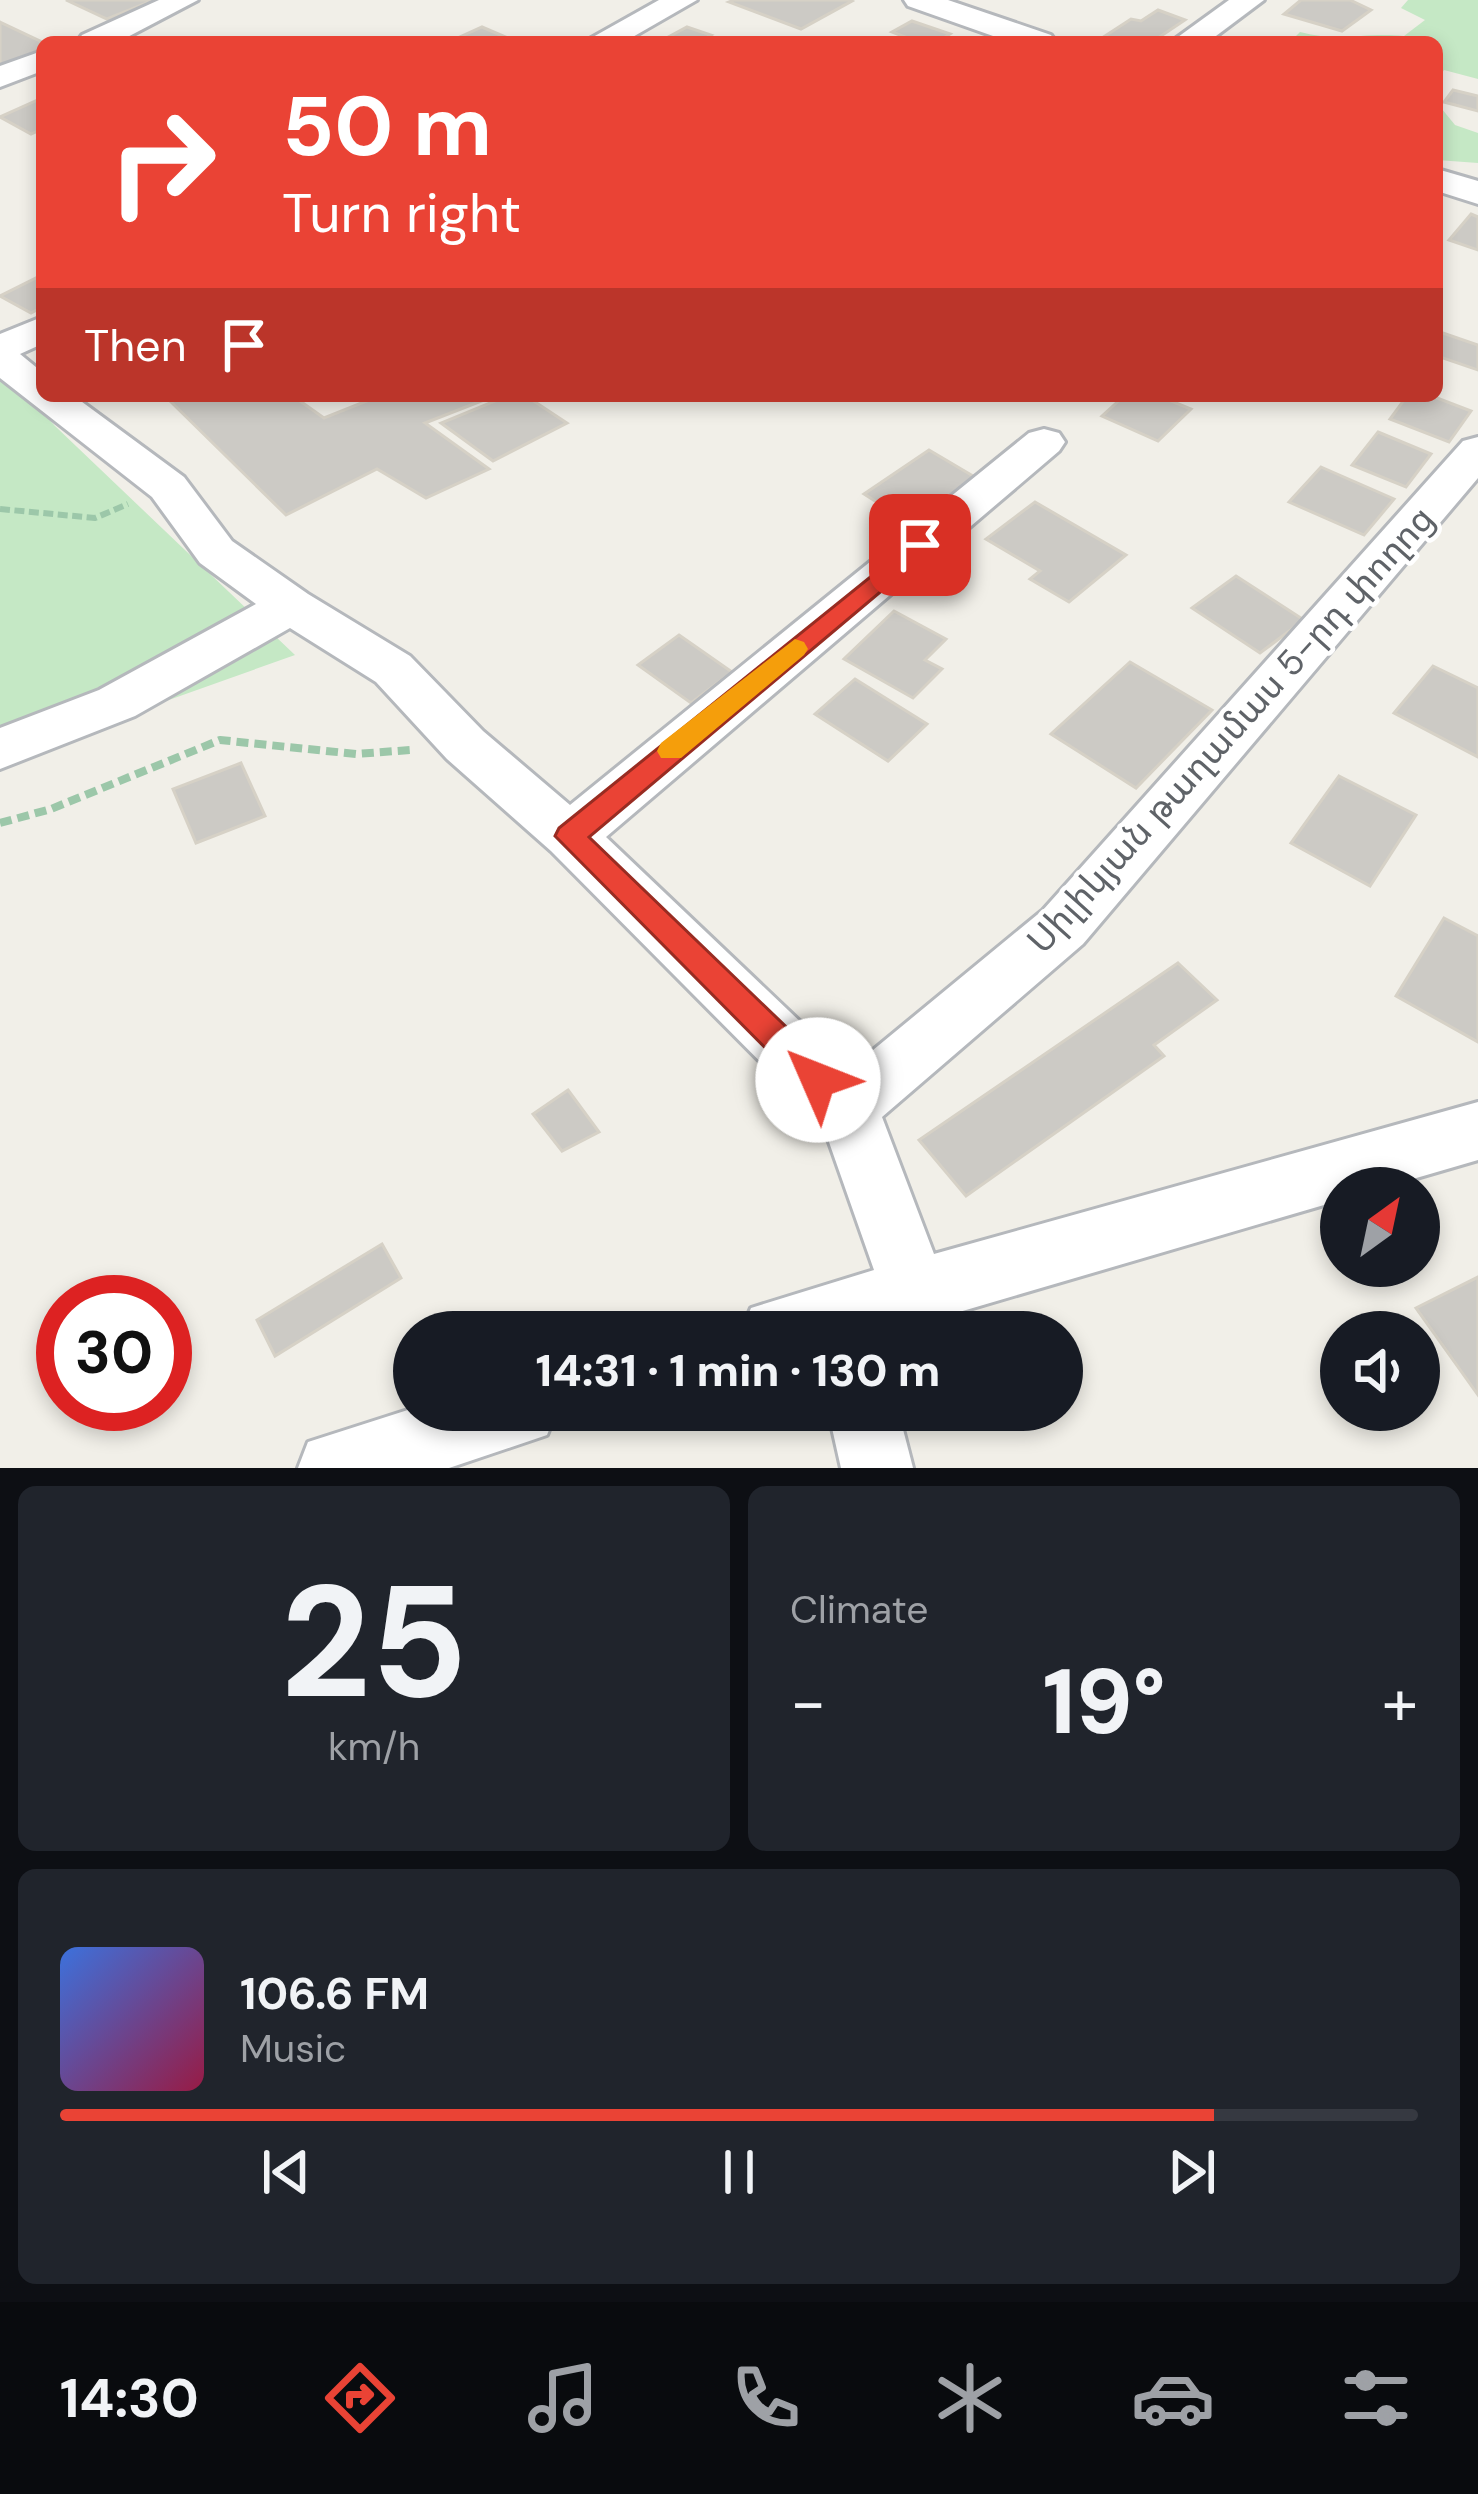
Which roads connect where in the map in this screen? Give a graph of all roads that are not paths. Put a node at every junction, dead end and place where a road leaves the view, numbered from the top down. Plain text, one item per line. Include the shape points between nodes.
1 (183, 0) edge
2 (682, 0) edge
3 (919, 0) edge
4 (1249, 0) edge
5 (106, 36) edge
6 (612, 36) edge
7 (1023, 36) edge
8 (1196, 36) edge
9 (36, 62) edge
10 (0, 77) edge
11 (1443, 181) edge
12 (1478, 193) edge
13 (36, 332) edge
14 (0, 354) edge
15 (36, 387) edge
16 (55, 402) edge
17 (1044, 442) dead end
18 (1478, 451) edge
19 (291, 606) junction
20 (0, 749) edge
21 (570, 836) junction
22 (848, 1108) junction
23 (1478, 1131) edge
24 (903, 1311) edge
25 (454, 1431) edge
26 (867, 1431) edge
27 (334, 1468) edge
28 (877, 1468) edge

1 - 5 street
2 - 6 street
3 - 7 street
4 - 8 street
9 - 10 street
11 - 12 street
13 - 14 street
14 - 15 street
16 - 19 street via 168,487 215,552
17 - 21 street
18 - 22 street, Սիլիկյան թաղամաս 5-րդ փողոց via 1063,927
19 - 20 street via 117,703
19 - 21 street via 394,669 465,746
21 - 22 street
22 - 24 street
23 - 24 street
25 - 27 street
26 - 28 street

